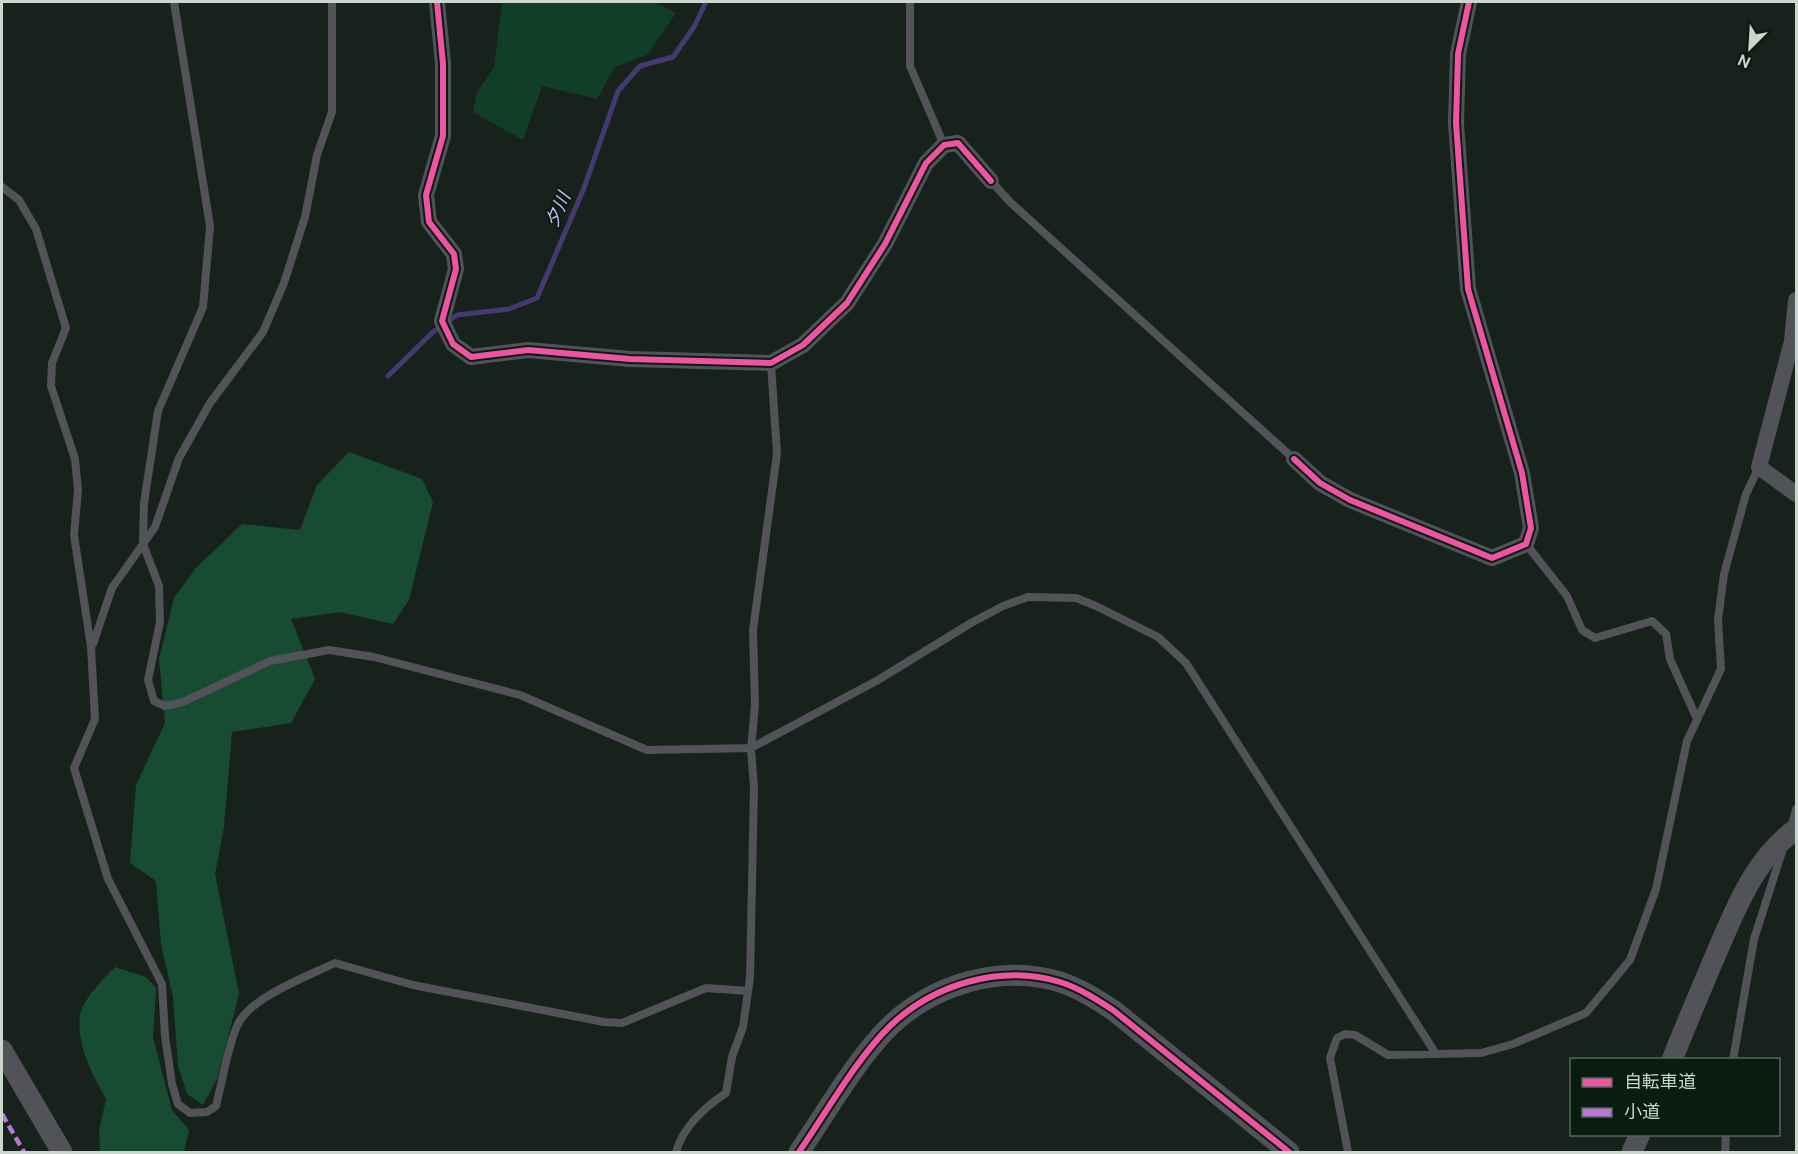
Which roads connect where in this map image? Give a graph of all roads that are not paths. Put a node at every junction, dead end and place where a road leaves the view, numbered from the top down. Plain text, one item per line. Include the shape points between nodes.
1 (174, 2) edge
2 (332, 2) edge
3 (437, 2) edge
4 (910, 2) edge
5 (1469, 2) edge
6 (944, 145) junction
7 (991, 181) joint
8 (2, 187) edge
9 (1797, 300) edge
10 (771, 363) junction
11 (1294, 459) joint
12 (1759, 467) junction
13 (1797, 494) edge
14 (143, 544) junction
15 (1526, 544) junction
16 (92, 647) junction
17 (1697, 719) junction
18 (751, 748) junction
19 (1797, 809) edge
20 (1793, 831) edge
21 (748, 991) junction
22 (2, 1050) edge
23 (1436, 1054) junction
24 (1671, 1058) edge
25 (1733, 1058) edge
26 (1639, 1136) edge
27 (1726, 1136) edge
28 (62, 1152) edge
29 (676, 1152) edge
30 (799, 1152) edge
31 (1289, 1152) edge
32 (1348, 1152) edge
33 (1632, 1152) edge
34 (1725, 1152) edge

1 - 14 lane via 210,226 203,307 158,411 144,503
2 - 14 lane via 332,112 317,154 305,217 284,282 263,332 210,403 179,458 155,527
3 - 10 street via 443,64 442,136 426,195 429,222 454,254 456,270 442,321 453,344 471,357 528,350 630,359
4 - 6 lane via 910,66
5 - 15 street via 1458,54 1456,123 1468,289 1522,473 1531,528
6 - 7 street via 958,143
6 - 10 street via 926,163 885,244 847,303 803,345
7 - 11 lane
8 - 16 lane via 20,200 36,229 66,328 52,363 51,386 75,459 78,490 74,535
9 - 12 street via 1792,340
10 - 18 lane via 777,454 753,630 755,705
11 - 15 street via 1320,483 1350,500 1492,558
12 - 13 street
12 - 17 lane via 1746,494 1724,574 1718,620 1721,669
14 - 16 lane via 112,588
14 - 18 lane via 159,586 160,622 148,680 154,701 165,706 183,702 270,661 329,650 374,657 520,696 647,750
15 - 17 lane via 1567,596 1582,630 1595,638 1652,621 1666,634 1670,659
16 - 21 lane via 95,719 75,768 108,879 162,984 172,1084 178,1104 190,1113 207,1112 216,1106 237,1025 248,1011 290,984 336,963 413,985 604,1022 622,1023 706,988
17 - 23 lane via 1688,741 1656,889 1630,960 1586,1012 1513,1044 1480,1053
18 - 21 lane via 754,787
18 - 23 lane via 878,680 971,623 1020,600 1076,598 1121,616 1158,637 1186,663
19 - 20 lane
20 - 24 street via 1752,877
20 - 25 lane via 1775,868 1754,939
21 - 29 lane via 726,1093 707,1105 679,1141
22 - 28 street
23 - 32 lane via 1388,1055 1355,1035 1337,1038 1330,1058
26 - 33 street
27 - 34 lane
30 - 31 street via 870,1050 889,1026 914,1006 969,980 1032,976 1060,982 1113,1010

